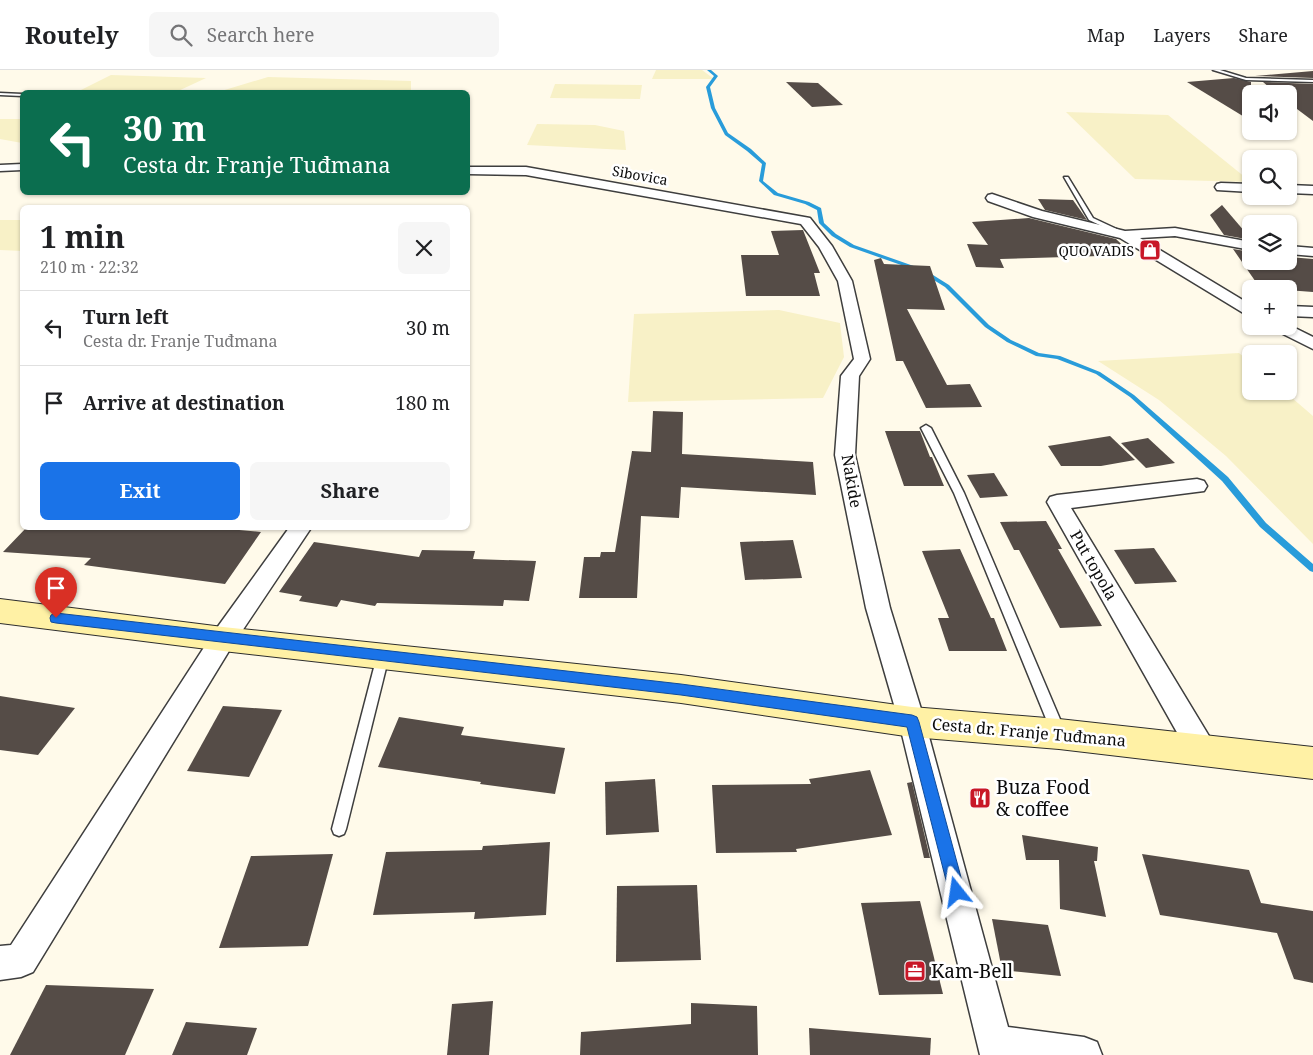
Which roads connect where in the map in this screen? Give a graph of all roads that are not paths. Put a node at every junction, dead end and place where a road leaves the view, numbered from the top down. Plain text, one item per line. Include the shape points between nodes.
1 (1215, 70) edge
2 (1313, 81) edge
3 (0, 94) edge
4 (20, 95) edge
5 (20, 167) edge
6 (0, 168) edge
7 (470, 171) edge
8 (1066, 178) dead end
9 (1221, 187) dead end
10 (1242, 188) edge
11 (1297, 189) edge
12 (1313, 190) edge
13 (992, 198) dead end
14 (805, 221) joint
15 (1125, 235) junction
16 (1242, 244) edge
17 (1297, 251) edge
18 (1313, 252) edge
19 (1242, 306) edge
20 (1297, 311) edge
21 (1313, 312) edge
22 (1296, 335) edge
23 (1313, 344) edge
24 (926, 428) dead end
25 (1197, 486) dead end
26 (299, 530) edge
27 (0, 611) edge
28 (223, 638) junction
29 (382, 656) junction
30 (912, 722) junction
31 (1059, 734) junction
32 (1202, 750) junction
33 (1313, 763) edge
34 (339, 828) dead end
35 (0, 963) edge
36 (997, 1049) edge
37 (1084, 1055) edge

1 - 2 lane via 1246,79
3 - 4 lane
5 - 6 street
7 - 14 street, Sibovica via 526,171 561,176
8 - 15 lane via 1092,219
9 - 10 street
11 - 12 street
13 - 15 street via 1038,214
14 - 30 street, Nakide via 825,246 845,281 862,358 850,376 845,456 878,608
15 - 16 street via 1175,232
15 - 19 street
17 - 18 street
20 - 21 street
22 - 23 street
24 - 31 lane via 960,493
25 - 32 street, Put topola via 1057,502
26 - 28 street
27 - 28 main road, Cesta dr. Franje Tuđmana
28 - 29 main road, Cesta dr. Franje Tuđmana
28 - 35 street via 21,960
29 - 30 main road, Cesta dr. Franje Tuđmana via 681,690
29 - 34 lane
30 - 31 main road, Cesta dr. Franje Tuđmana
30 - 36 street, Nakide
31 - 32 main road, Cesta dr. Franje Tuđmana
32 - 33 main road, Cesta dr. Franje Tuđmana
36 - 37 street

